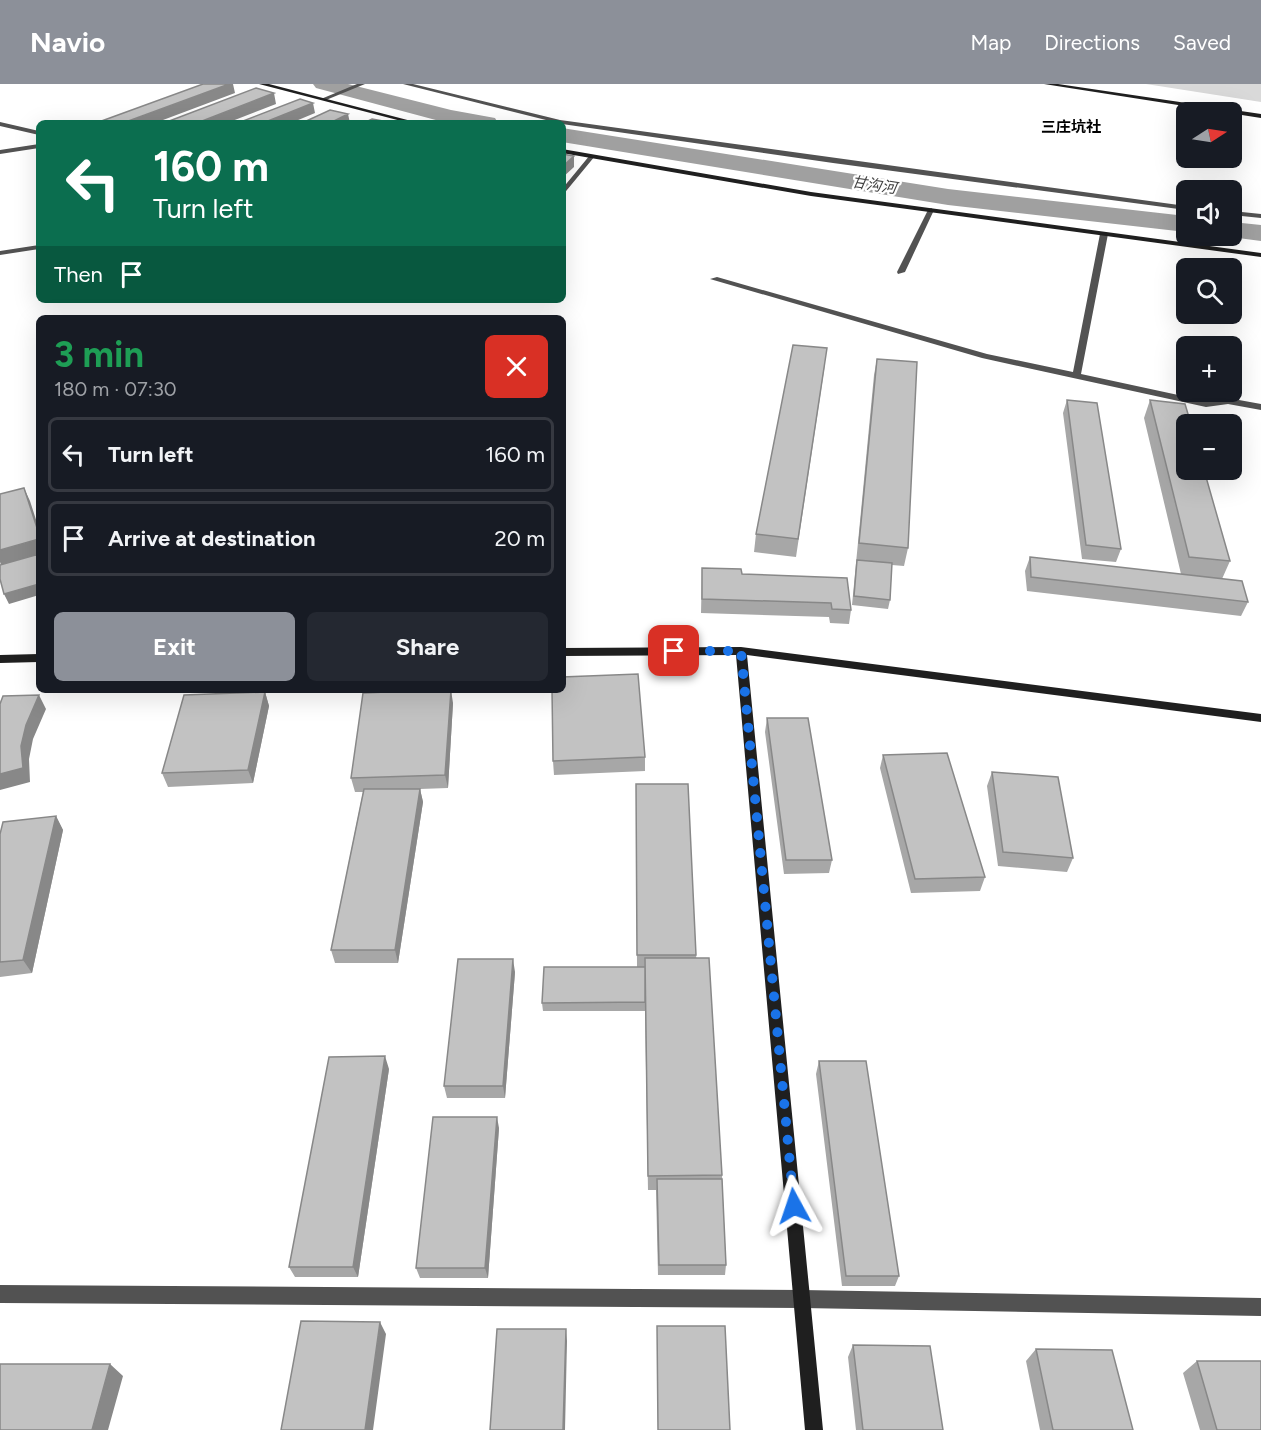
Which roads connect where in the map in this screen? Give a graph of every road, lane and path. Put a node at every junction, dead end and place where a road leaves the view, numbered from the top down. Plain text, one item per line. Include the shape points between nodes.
1 (262, 84) edge
2 (362, 84) edge
3 (406, 84) edge
4 (1047, 84) edge
5 (1076, 84) edge
6 (324, 99) junction
7 (1261, 114) edge
8 (404, 120) edge
9 (552, 120) edge
10 (566, 123) edge
11 (0, 124) edge
12 (36, 132) edge
13 (36, 146) edge
14 (0, 152) edge
15 (566, 152) edge
16 (592, 156) junction
17 (566, 189) edge
18 (1176, 207) edge
19 (931, 210) junction
20 (1242, 214) edge
21 (1261, 216) edge
22 (1104, 234) junction
23 (36, 247) edge
24 (0, 253) edge
25 (1261, 255) edge
26 (901, 272) dead end
27 (714, 279) dead end
28 (1076, 376) junction
29 (1261, 407) edge
30 (566, 651) edge
31 (741, 651) junction
32 (36, 658) edge
33 (0, 659) edge
34 (1261, 718) edge
35 (0, 1294) edge
36 (802, 1299) junction
37 (1261, 1307) edge
38 (814, 1430) edge

1 - 6 street
2 - 6 street
3 - 9 street
4 - 7 street
5 - 7 street
6 - 8 street
10 - 18 street
11 - 12 street
13 - 14 street
15 - 16 street
16 - 17 street
16 - 19 street via 811,194
19 - 22 street
19 - 26 street
20 - 21 street
22 - 25 street
22 - 28 street
23 - 24 street
27 - 28 street via 985,356
28 - 29 street via 1206,404 1228,401
30 - 31 street
31 - 34 street
31 - 36 street
32 - 33 street
35 - 36 street
36 - 37 street
36 - 38 street

